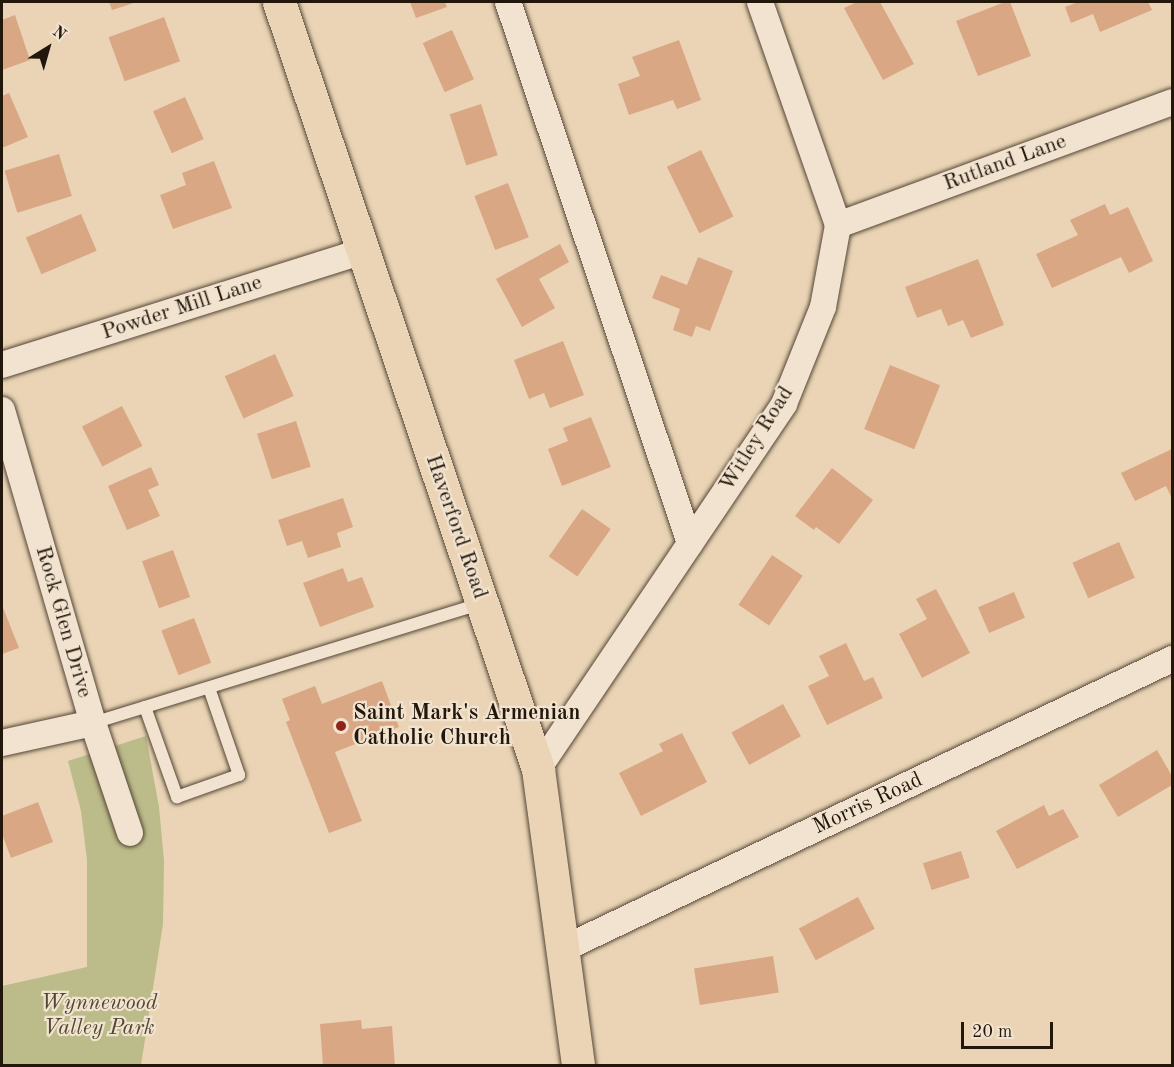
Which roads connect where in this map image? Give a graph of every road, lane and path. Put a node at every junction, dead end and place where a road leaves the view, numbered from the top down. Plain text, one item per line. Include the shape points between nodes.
1 (279, 2) edge
2 (508, 2) edge
3 (760, 2) edge
4 (1173, 102) edge
5 (838, 225) junction
6 (363, 251) junction
7 (2, 365) edge
8 (2, 410) edge
9 (690, 543) junction
10 (482, 603) junction
11 (1173, 659) edge
12 (209, 688) junction
13 (145, 707) junction
14 (93, 723) junction
15 (2, 743) edge
16 (538, 769) junction
17 (130, 833) dead end
18 (563, 949) junction
19 (578, 1065) edge

1 - 6 main road, Haverford Road
2 - 9 street
3 - 5 street, Witley Road
4 - 5 street, Rutland Lane
5 - 9 street, Witley Road via 823,307 784,404
6 - 7 street, Powder Mill Lane
6 - 10 main road, Haverford Road
8 - 14 street, Rock Glen Drive
9 - 16 street, Witley Road
10 - 12 lane
10 - 16 main road, Haverford Road
11 - 18 street, Morris Road
12 - 13 lane
12 - 13 lane via 239,775 177,798
13 - 14 lane
14 - 15 street
14 - 17 street, Rock Glen Drive
16 - 18 main road, Haverford Road
18 - 19 main road, Haverford Road

